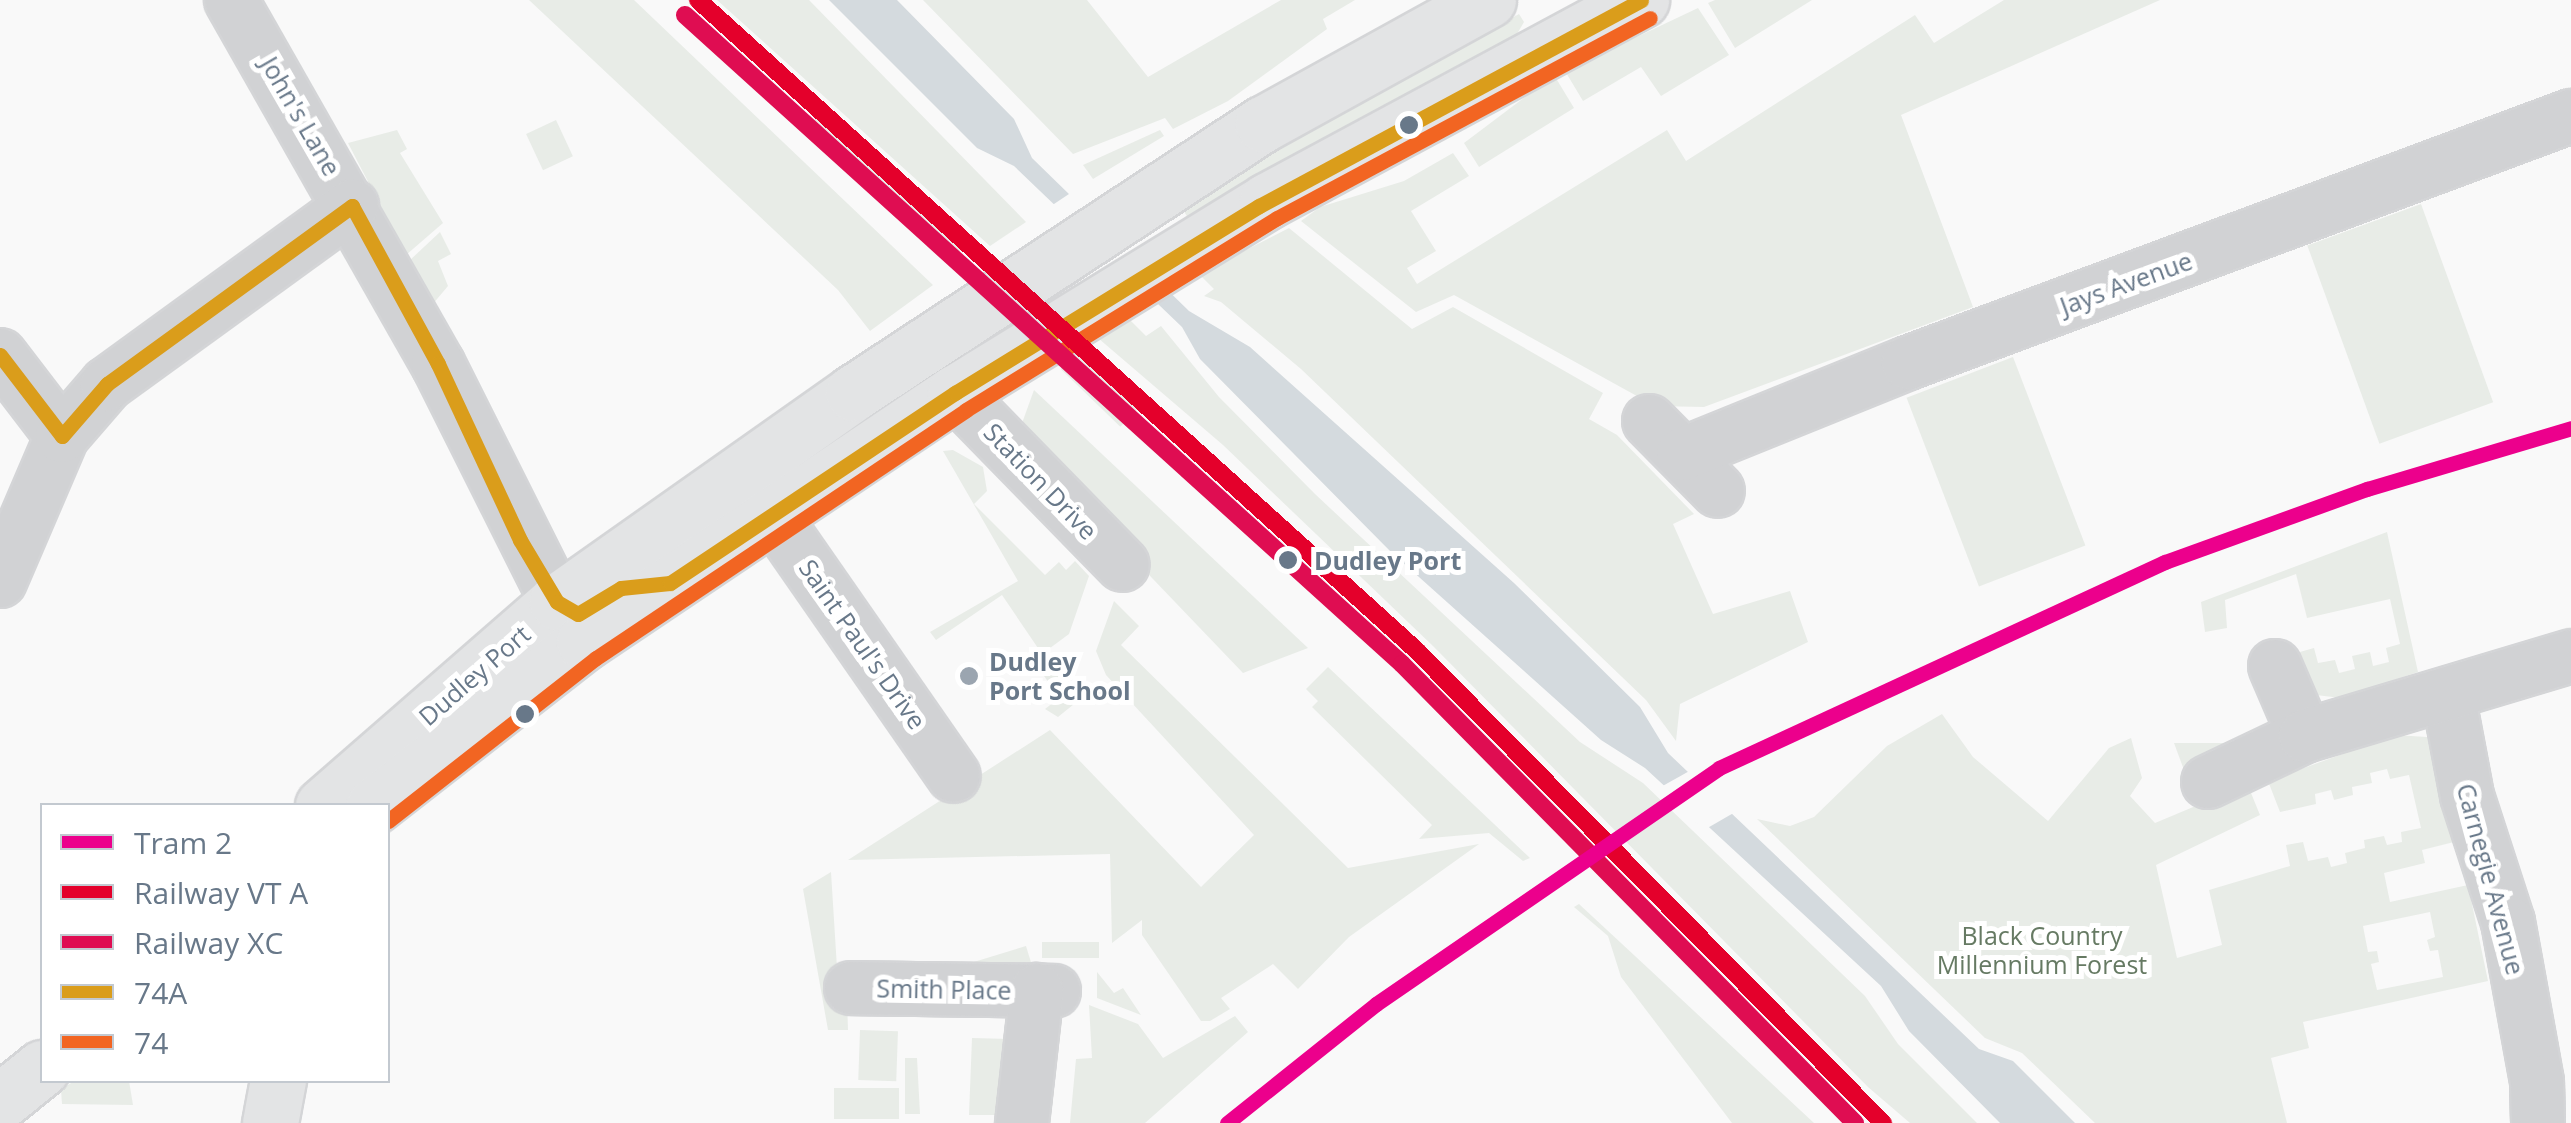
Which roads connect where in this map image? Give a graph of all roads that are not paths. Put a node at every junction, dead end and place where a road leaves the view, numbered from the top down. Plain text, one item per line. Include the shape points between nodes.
1 (232, 0) edge
2 (1488, 0) edge
3 (1641, 0) edge
4 (2571, 116) edge
5 (352, 206) junction
6 (924, 348) junction
7 (0, 356) edge
8 (956, 393) junction
9 (62, 436) junction
10 (1718, 491) dead end
11 (771, 512) junction
12 (1123, 564) dead end
13 (0, 582) edge
14 (670, 583) junction
15 (556, 602) junction
16 (2571, 656) edge
17 (2275, 666) dead end
18 (2448, 695) junction
19 (2305, 736) junction
20 (954, 776) dead end
21 (2208, 782) dead end
22 (326, 803) edge
23 (378, 803) edge
24 (851, 988) dead end
25 (40, 1030) edge
26 (0, 1060) edge
27 (40, 1070) edge
28 (263, 1083) edge
29 (277, 1083) edge
30 (0, 1102) edge
31 (268, 1123) edge
32 (1022, 1123) edge
33 (2538, 1123) edge

1 - 5 street, John's Lane
2 - 6 main road, Dudley Port via 1263,124
3 - 8 main road, Dudley Port via 1318,172
4 - 10 street, Jays Avenue via 1908,363 1666,437
5 - 9 street via 107,384
5 - 15 street, John's Lane
6 - 8 street, Station Drive
6 - 15 main road, Dudley Port
7 - 9 street
8 - 11 main road, Dudley Port
8 - 12 street, Station Drive
9 - 13 street
11 - 14 main road, Dudley Port
11 - 20 street, Saint Paul's Drive
14 - 15 street via 621,588 578,614
14 - 23 main road, Dudley Port
15 - 22 main road, Dudley Port
16 - 18 street
17 - 19 street
18 - 19 street
18 - 33 street, Carnegie Avenue via 2467,796 2508,922 2537,1082
19 - 21 street
24 - 32 street, Smith Place via 1045,990
25 - 26 main road
27 - 30 main road
28 - 31 main road
29 - 31 main road

